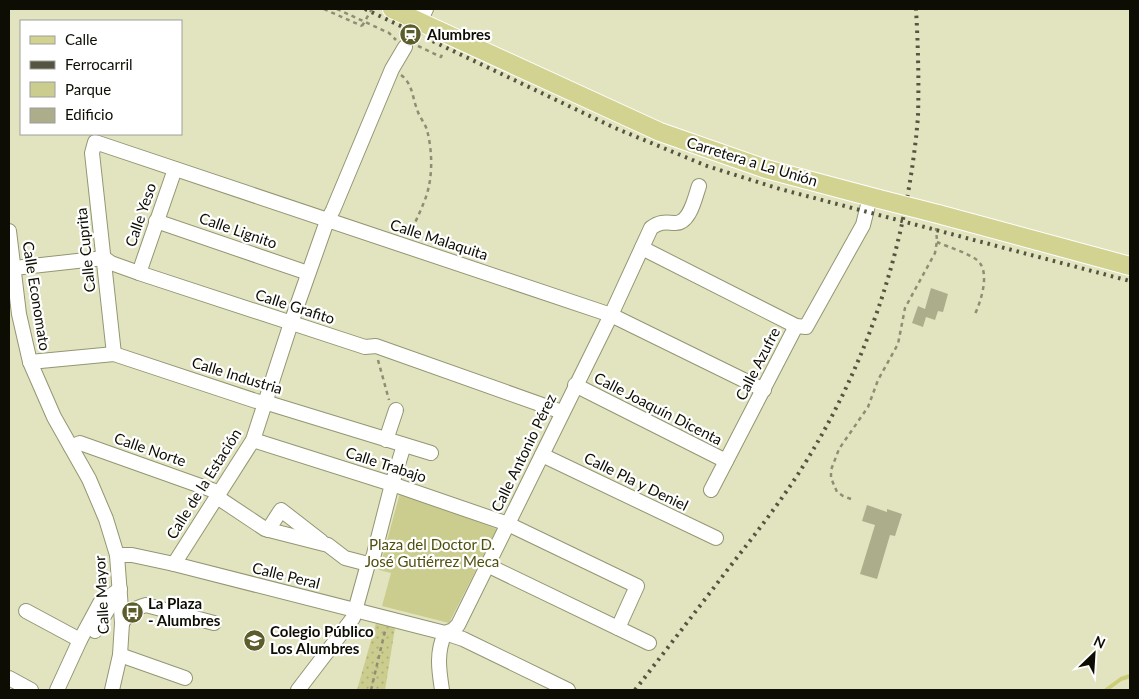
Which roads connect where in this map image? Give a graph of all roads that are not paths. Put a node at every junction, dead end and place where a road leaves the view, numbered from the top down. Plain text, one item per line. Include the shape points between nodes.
1 (392, 9) edge
2 (423, 15) edge
3 (405, 47) road end
4 (95, 142) joint
5 (175, 169) junction
6 (700, 186) dead end
7 (874, 198) junction
8 (156, 221) junction
9 (327, 221) junction
10 (9, 231) edge
11 (642, 248) junction
12 (104, 258) junction
13 (1130, 266) edge
14 (14, 268) junction
15 (139, 273) junction
16 (308, 273) junction
17 (611, 315) junction
18 (290, 323) junction
19 (796, 326) junction
20 (114, 354) junction
21 (30, 362) junction
22 (576, 385) junction
23 (764, 390) junction
24 (265, 402) junction
25 (393, 407) road end
26 (562, 412) junction
27 (253, 440) junction
28 (386, 440) junction
29 (404, 445) junction
30 (71, 447) junction
31 (431, 454) dead end
32 (542, 454) junction
33 (726, 461) junction
34 (392, 484) junction
35 (711, 490) dead end
36 (218, 495) junction
37 (508, 524) junction
38 (268, 530) junction
39 (716, 538) dead end
40 (328, 546) junction
41 (117, 555) junction
42 (174, 564) junction
43 (368, 564) junction
44 (487, 565) junction
45 (120, 589) junction
46 (26, 611) dead end
47 (356, 611) junction
48 (122, 622) junction
49 (214, 624) dead end
50 (618, 628) junction
51 (445, 633) junction
52 (80, 640) junction
53 (649, 643) dead end
54 (120, 655) junction
55 (9, 678) edge
56 (185, 678) dead end
57 (116, 689) edge
58 (31, 690) edge
59 (57, 690) edge
60 (66, 690) edge
61 (298, 690) edge
62 (442, 690) edge
63 (568, 690) edge

1 - 2 main road, Carretera a La Unión
2 - 7 main road, Carretera a La Unión via 660,132 766,169
3 - 9 street, Calle de la Estación via 392,69
4 - 5 street, Calle Malaquita
4 - 12 street, Calle Cuprita via 92,153
5 - 8 street, Calle Yeso
5 - 9 street, Calle Malaquita
6 - 11 street, Calle Antonio Pérez via 682,222 657,223 651,228
7 - 13 main road, Carretera a La Unión, bridge
7 - 19 street via 863,225 809,323 806,327
8 - 15 street, Calle Yeso
8 - 16 street, Calle Lignito
9 - 16 street, Calle de la Estación
9 - 17 street, Calle Malaquita
10 - 14 street, Calle Economato
11 - 17 street, Calle Antonio Pérez
11 - 19 street, Calle Azufre
12 - 14 street
12 - 15 street, Calle Grafito
12 - 20 street, Calle Cuprita
14 - 21 street, Calle Economato via 19,314
15 - 18 street, Calle Grafito
16 - 18 street, Calle de la Estación
17 - 22 street, Calle Antonio Pérez
17 - 23 street, Calle Malaquita
18 - 24 street, Calle de la Estación
18 - 26 street, Calle Grafito via 365,347 376,346
19 - 23 street, Calle Azufre
20 - 21 street, Calle Industria
20 - 24 street, Calle Industria
21 - 30 street, Calle Economato
22 - 26 street, Calle Antonio Pérez
22 - 33 street, Calle Joaquín Dicenta
23 - 33 street, Calle Azufre
24 - 27 street, Calle de la Estación
24 - 28 street, Calle Industria
25 - 28 street
26 - 32 street, Calle Antonio Pérez
27 - 34 street, Calle Trabajo
27 - 36 street, Calle de la Estación
28 - 29 street, Calle Industria
29 - 31 street, Calle Industria
29 - 34 street
30 - 36 street, Calle Norte via 80,443 212,490
30 - 41 street, Calle Mayor via 96,495
32 - 37 street, Calle Antonio Pérez
32 - 39 street, Calle Pla y Deniel
33 - 35 street, Calle Azufre
34 - 37 street, Calle Trabajo
34 - 43 street via 373,558
36 - 38 street, Calle Norte
36 - 42 street, Calle de la Estación
37 - 44 street, Calle Antonio Pérez
37 - 50 street, Calle Trabajo via 637,586
38 - 40 street, Calle Norte
38 - 40 street via 281,510
40 - 43 street via 345,558
41 - 42 street, Calle Peral
41 - 45 street, Calle Mayor
42 - 47 street, Calle Peral
43 - 47 street
44 - 50 street
44 - 51 street, Calle Antonio Pérez via 458,625
45 - 48 street, Calle Mayor
45 - 52 street via 100,603
45 - 60 street via 76,663
46 - 52 street
47 - 51 street, Calle Peral
47 - 61 street
48 - 49 street via 137,607 146,605
48 - 54 street, Calle Mayor
50 - 53 street
51 - 62 street via 438,660
51 - 63 street, Calle Peral
52 - 59 street
54 - 56 street
54 - 57 street, Calle Mayor
55 - 58 street

